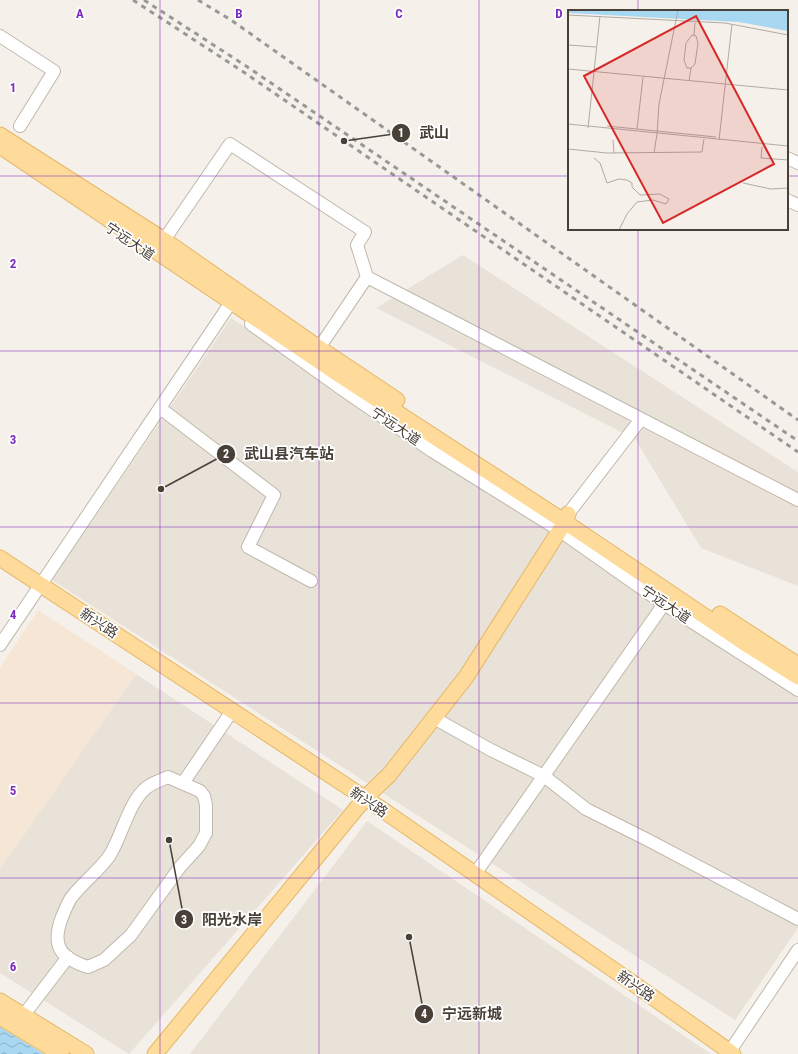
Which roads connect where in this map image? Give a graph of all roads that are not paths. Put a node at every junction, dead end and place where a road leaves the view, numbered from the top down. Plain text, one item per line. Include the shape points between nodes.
1 (0, 36) edge
2 (20, 126) dead end
3 (0, 135) edge
4 (0, 146) edge
5 (0, 154) edge
6 (788, 158) edge
7 (798, 163) edge
8 (788, 200) edge
9 (798, 205) edge
10 (164, 240) junction
11 (367, 277) junction
12 (233, 300) junction
13 (319, 348) junction
14 (160, 408) junction
15 (641, 419) junction
16 (798, 500) edge
17 (564, 522) junction
18 (0, 558) edge
19 (0, 568) edge
20 (311, 581) dead end
21 (40, 588) junction
22 (664, 604) junction
23 (0, 645) edge
24 (798, 665) edge
25 (798, 677) edge
26 (798, 690) edge
27 (230, 714) junction
28 (434, 718) junction
29 (544, 776) junction
30 (183, 783) junction
31 (363, 802) junction
32 (475, 874) junction
33 (798, 919) edge
34 (798, 950) edge
35 (68, 957) junction
36 (0, 1001) edge
37 (24, 1016) junction
38 (0, 1017) edge
39 (61, 1054) edge
40 (86, 1054) edge
41 (155, 1054) edge
42 (727, 1054) edge

1 - 2 street via 54,71
3 - 10 main road, 宁远大道
4 - 12 main road, 宁远大道
5 - 12 street, 宁远大道
6 - 7 street
8 - 9 street
10 - 11 street via 230,144 366,232 357,245
10 - 12 main road, 宁远大道
11 - 13 street
11 - 15 street
12 - 13 main road, 宁远大道
12 - 14 street
12 - 17 main road, 宁远大道 via 341,376
13 - 17 main road, 宁远大道
14 - 20 street via 274,495 248,547
14 - 21 street
15 - 16 street
15 - 17 street
17 - 22 street, 宁远大道
17 - 24 main road, 宁远大道
17 - 25 main road, 宁远大道
17 - 28 main road via 466,677
18 - 21 main road, 新兴路
19 - 21 main road, 新兴路
21 - 23 street
21 - 27 main road, 新兴路
22 - 26 street, 宁远大道
22 - 29 street
27 - 30 street
27 - 31 main road, 新兴路
28 - 29 street
28 - 31 main road via 389,775
29 - 32 street
29 - 33 street via 586,809
30 - 35 street via 168,776 146,788 136,801 109,855 71,899 57,930 57,943 62,953
30 - 35 street via 200,791 204,796 206,833 199,846 180,867 131,935 104,960 88,967
31 - 32 main road, 新兴路
31 - 41 main road
31 - 42 main road, 新兴路 via 629,991
32 - 42 main road, 新兴路 via 634,984
34 - 42 street
35 - 37 street
36 - 37 main road
37 - 40 main road
38 - 39 main road

